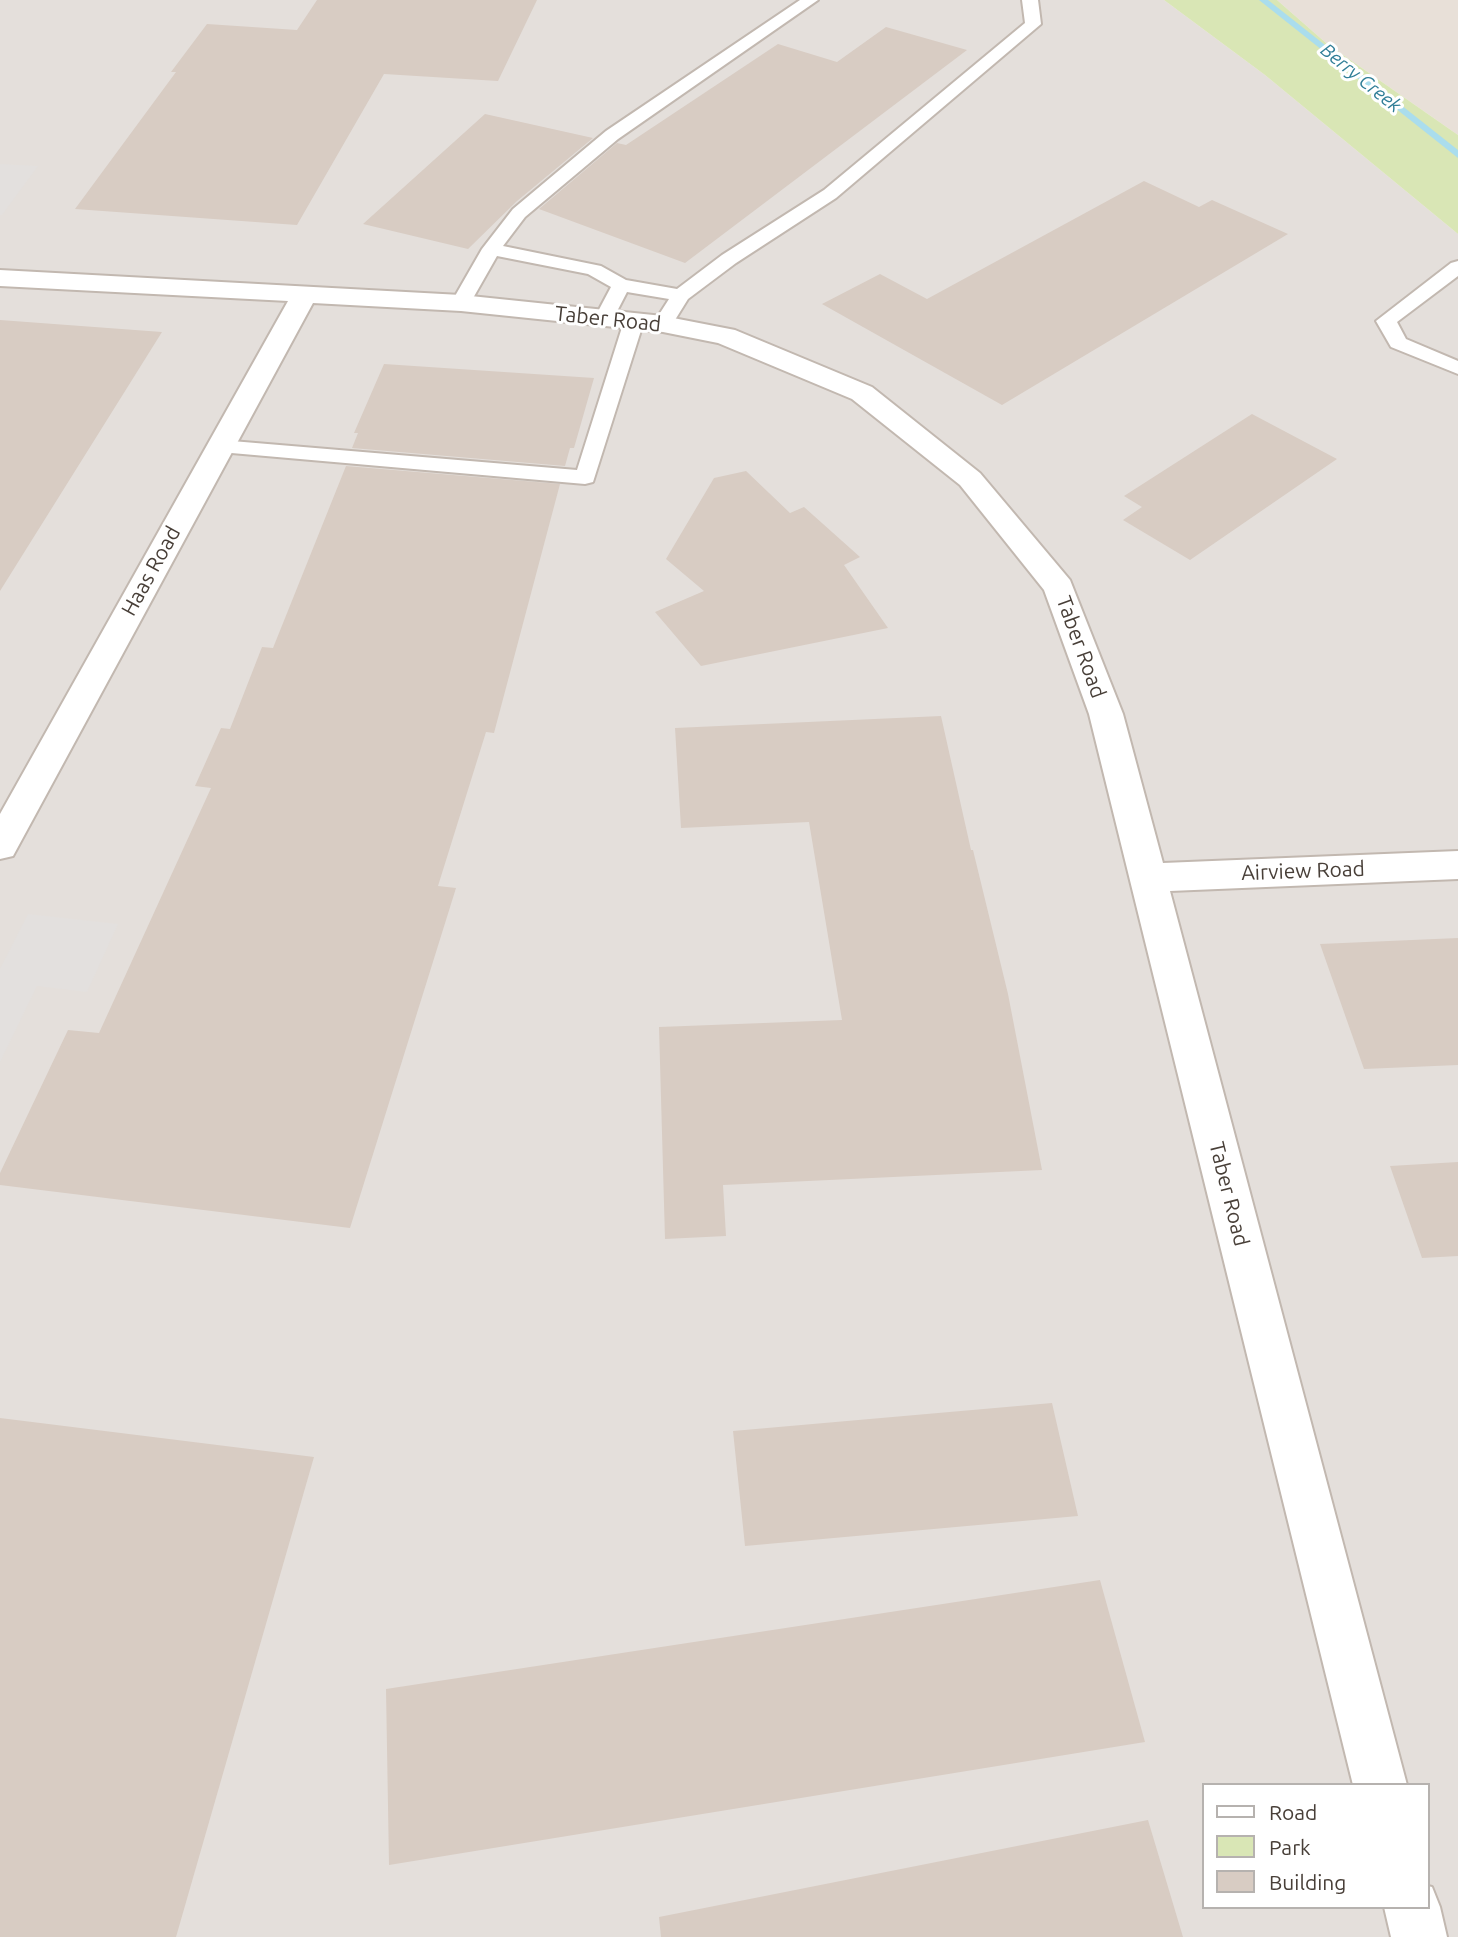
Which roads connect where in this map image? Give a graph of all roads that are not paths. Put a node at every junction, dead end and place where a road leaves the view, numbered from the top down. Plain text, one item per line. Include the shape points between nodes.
1 (810, 0) edge
2 (1030, 0) edge
3 (491, 249) junction
4 (1458, 267) edge
5 (0, 278) edge
6 (621, 285) junction
7 (304, 296) junction
8 (461, 303) junction
9 (645, 315) junction
10 (1458, 368) edge
11 (220, 446) junction
12 (0, 846) edge
13 (1458, 865) edge
14 (1148, 878) junction
15 (1379, 1783) edge
16 (1412, 1909) edge
17 (1419, 1937) edge

1 - 3 lane via 612,135 519,214
2 - 9 lane via 1033,24 830,194
3 - 6 lane via 593,270
3 - 8 lane
4 - 10 lane via 1386,321 1398,343
5 - 7 street, Taber Road
6 - 9 lane
6 - 9 lane
7 - 8 street, Taber Road
7 - 11 street, Haas Road
8 - 9 street, Taber Road
9 - 11 lane via 585,477
9 - 14 street, Taber Road via 725,335 862,393 970,479 1059,587 1106,714
11 - 12 street, Haas Road
13 - 14 street, Airview Road
14 - 15 street, Taber Road
16 - 17 street

